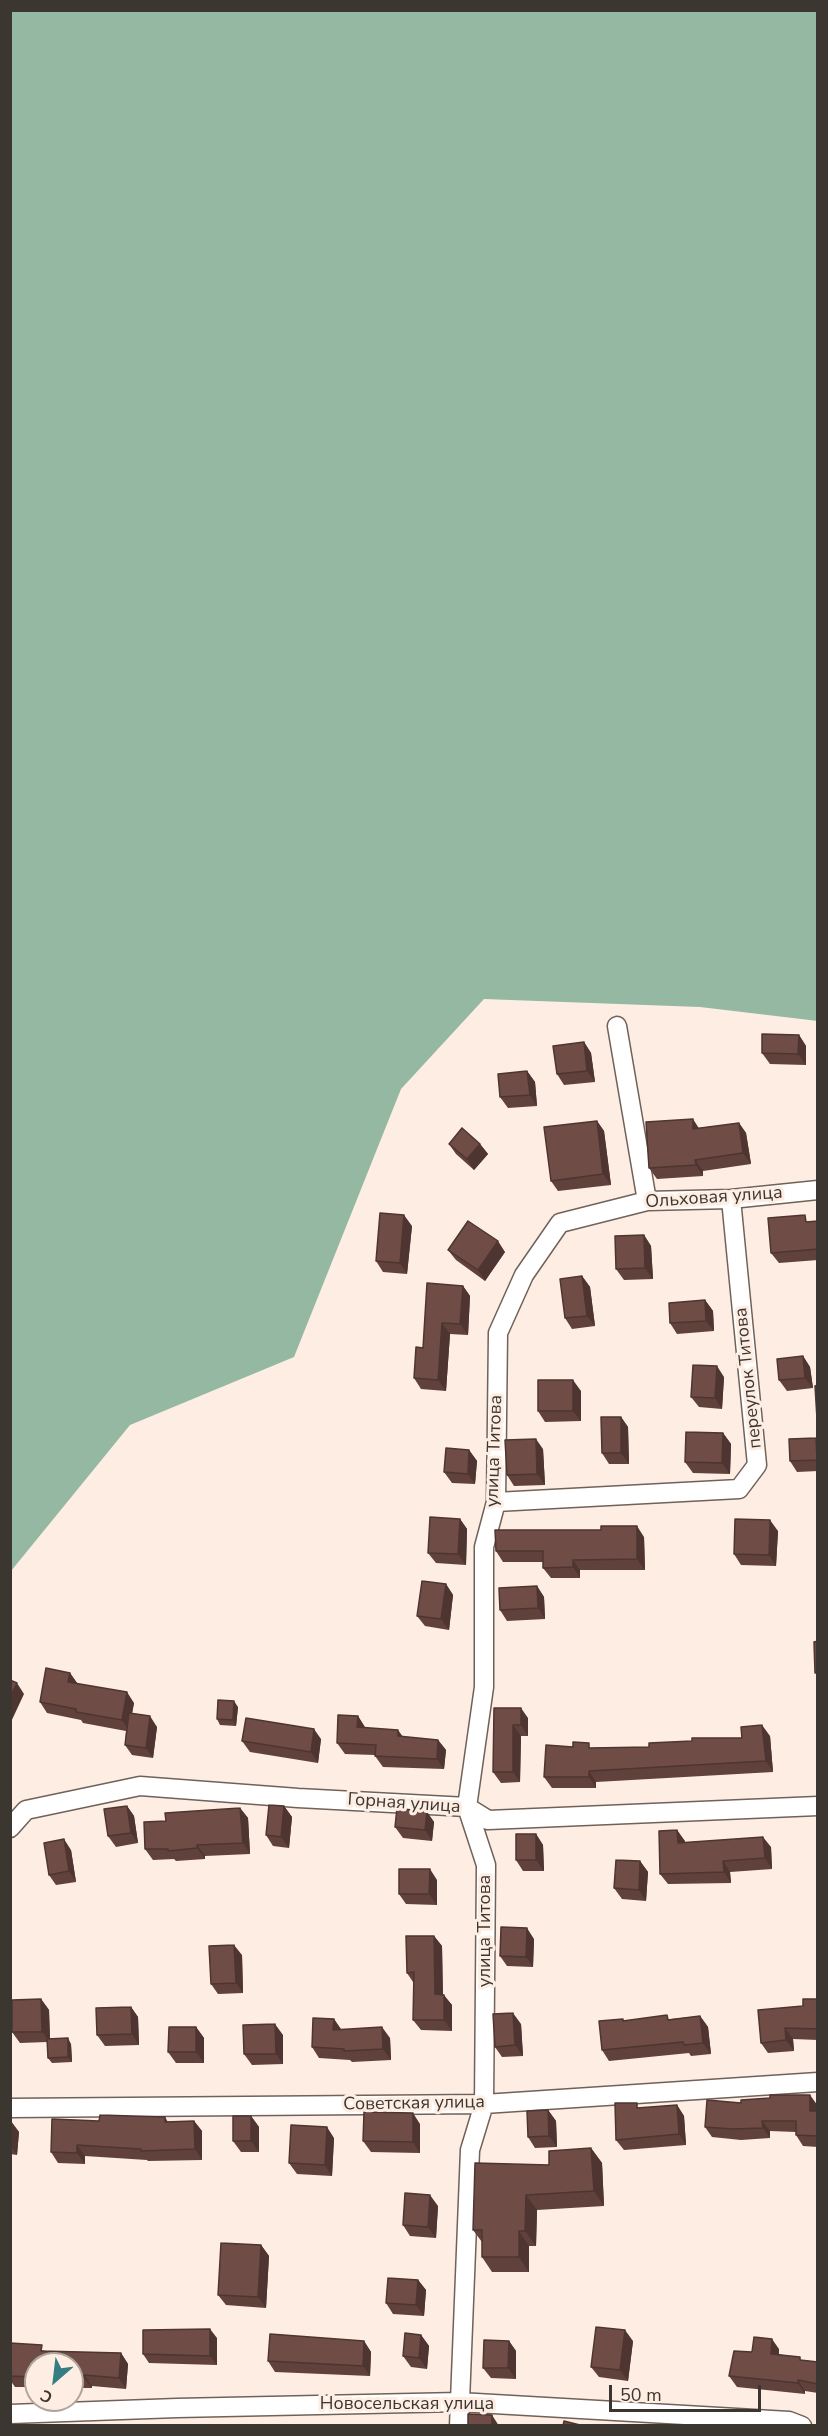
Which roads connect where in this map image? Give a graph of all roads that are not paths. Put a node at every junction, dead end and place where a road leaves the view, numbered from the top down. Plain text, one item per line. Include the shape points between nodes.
1 (616, 1026) dead end
2 (818, 1190) edge
3 (731, 1199) junction
4 (647, 1201) junction
5 (498, 1333) joint
6 (496, 1502) junction
7 (818, 1806) edge
8 (467, 1807) junction
9 (10, 1827) edge
10 (818, 2082) edge
11 (484, 2104) junction
12 (10, 2108) edge
13 (459, 2402) junction
14 (10, 2414) edge
15 (459, 2426) edge
16 (802, 2426) edge

1 - 4 street
2 - 3 street, Ольховая улица
3 - 4 street, Ольховая улица
3 - 6 street, переулок Титова via 757,1465 739,1489
4 - 5 street, Ольховая улица via 560,1223 524,1275
5 - 6 street, улица Титова
6 - 8 street, улица Титова via 484,1547 484,1687
7 - 8 street, Горная улица via 488,1820
8 - 9 street, Горная улица via 140,1786 26,1809
8 - 11 street, улица Титова via 486,1866
10 - 11 street, Советская улица
11 - 12 street, Советская улица
11 - 13 street, улица Титова via 470,2150
13 - 14 street, Новосельская улица
13 - 15 street, улица Титова
13 - 16 street, Новосельская улица via 789,2421

